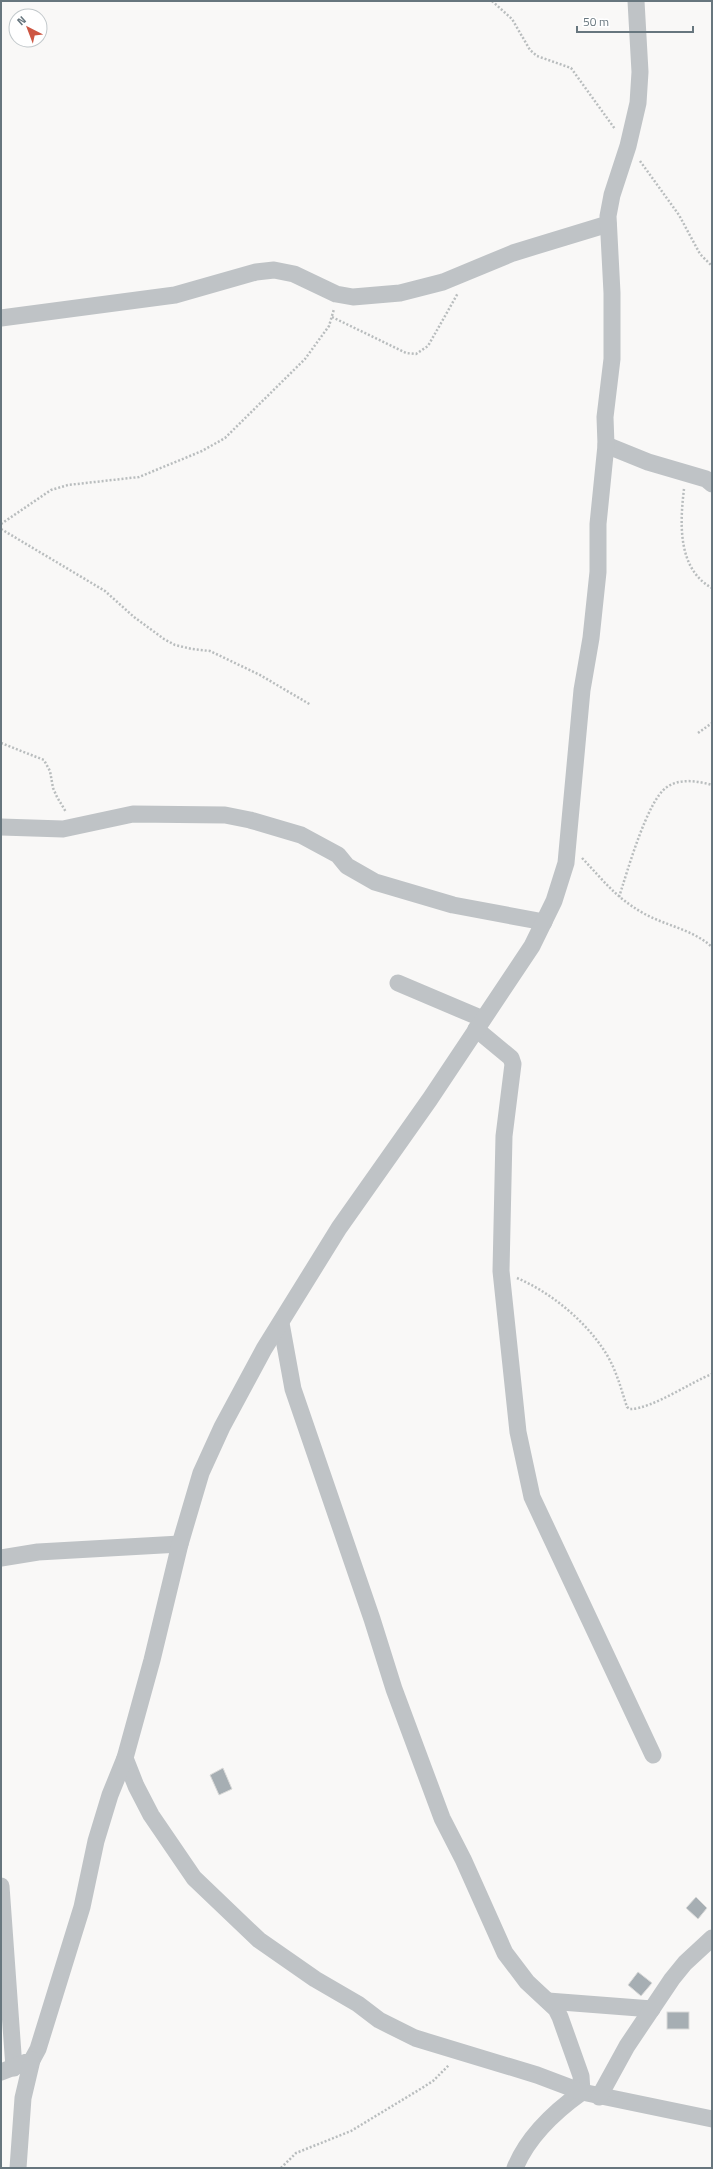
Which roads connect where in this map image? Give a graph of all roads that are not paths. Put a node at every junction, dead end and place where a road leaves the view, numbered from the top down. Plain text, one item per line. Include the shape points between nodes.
1 (636, 1) edge
2 (608, 224) junction
3 (1, 318) edge
4 (606, 445) junction
5 (712, 484) edge
6 (1, 827) edge
7 (544, 922) junction
8 (398, 983) dead end
9 (480, 1024) junction
10 (281, 1323) junction
11 (180, 1544) junction
12 (1, 1558) edge
13 (654, 1755) dead end
14 (125, 1758) junction
15 (1, 1886) edge
16 (712, 1938) edge
17 (548, 2001) junction
18 (652, 2009) junction
19 (32, 2060) junction
20 (7, 2070) edge
21 (582, 2092) junction
22 (600, 2097) junction
23 (712, 2119) edge
24 (18, 2168) edge
25 (515, 2168) edge

1 - 2 street via 640,72 638,103 628,146 612,195
2 - 3 street via 513,253 443,282 400,293 353,297 336,294 294,274 274,270 256,272 175,295
2 - 4 street via 613,332 605,416
4 - 5 street via 648,462 706,479
4 - 7 street via 598,524 598,572 582,690 566,863 554,901
6 - 7 street via 63,829 133,814 225,815 302,835 338,855 347,866 375,882 453,905
7 - 9 street via 532,946
8 - 9 street
9 - 10 street via 339,1228
9 - 13 street via 513,1064 504,1136 501,1271 518,1432 532,1497
10 - 11 street via 222,1427 201,1473
10 - 17 street via 293,1389 394,1689 442,1818 505,1952 527,1982
11 - 12 street via 38,1552
11 - 14 street
14 - 19 street via 96,1841 82,1908 61,1978
14 - 21 street via 151,1815 194,1878 259,1940 379,2020 415,2038 536,2075
15 - 20 street
16 - 18 street via 684,1963
17 - 18 street
17 - 21 street via 563,2022 581,2076
18 - 22 street via 627,2046
19 - 20 street
19 - 24 street via 24,2098
21 - 22 street
21 - 25 street via 563,2106 531,2139
22 - 23 street

